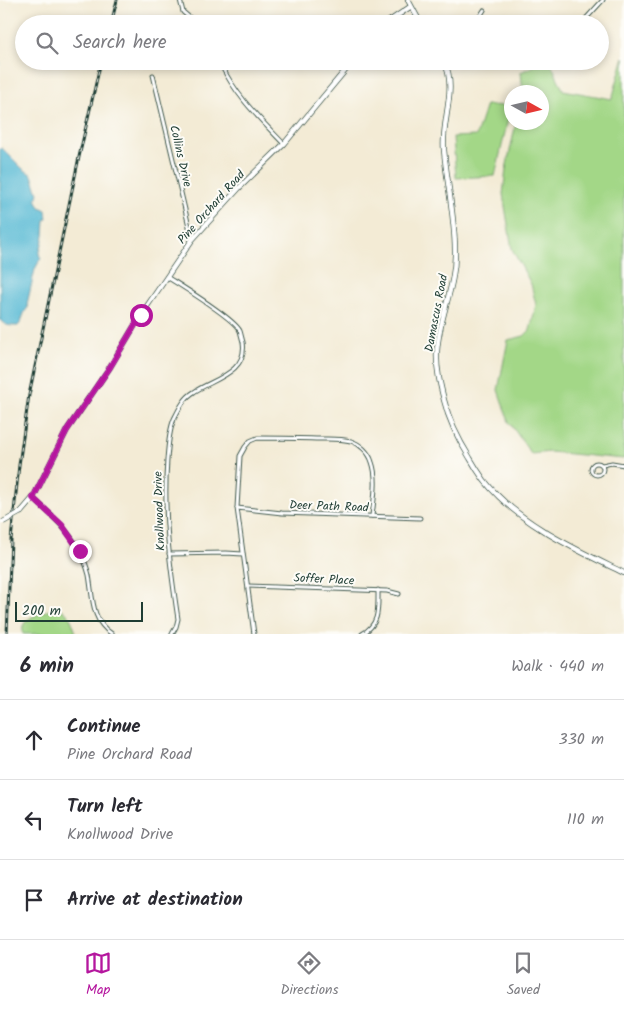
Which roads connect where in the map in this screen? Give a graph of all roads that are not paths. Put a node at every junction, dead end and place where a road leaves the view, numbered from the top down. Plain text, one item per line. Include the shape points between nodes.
1 (180, 0) edge
2 (408, 0) edge
3 (603, 0) edge
4 (410, 7) junction
5 (484, 10) dead end
6 (186, 15) edge
7 (398, 15) edge
8 (415, 15) edge
9 (480, 15) edge
10 (589, 15) edge
11 (224, 70) edge
12 (345, 70) edge
13 (448, 70) edge
14 (153, 75) dead end
15 (284, 144) junction
16 (192, 240) junction
17 (167, 277) junction
18 (602, 465) dead end
19 (624, 465) edge
20 (33, 498) junction
21 (237, 508) junction
22 (372, 516) junction
23 (420, 518) dead end
24 (1, 523) edge
25 (169, 554) junction
26 (243, 554) junction
27 (623, 571) edge
28 (248, 586) junction
29 (378, 590) junction
30 (399, 594) dead end
31 (112, 634) edge
32 (172, 634) edge
33 (254, 634) edge
34 (362, 634) edge

1 - 6 street
2 - 4 street
3 - 10 street
4 - 7 street
4 - 8 street
5 - 9 street
11 - 15 street via 244,103
12 - 15 street, Pine Orchard Road
13 - 27 street, Damascus Road via 450,87 443,148 456,252 437,352 438,376 448,416 484,480 498,495 534,525 565,544
14 - 16 street, Collins Drive
15 - 16 street, Pine Orchard Road
16 - 17 street, Pine Orchard Road
17 - 20 street, Pine Orchard Road via 67,430
17 - 25 street, Knollwood Drive via 231,321 240,330 243,343 233,371 193,392 183,402 173,422 165,487
18 - 19 street
20 - 24 street, Pine Orchard Road, bridge via 21,512
20 - 31 street via 62,525 80,551 88,574 93,610
21 - 22 street, Deer Path Road
21 - 22 street via 240,456 250,441 257,438 348,440 365,450 372,459 375,480
21 - 26 street
22 - 23 street, Deer Path Road
25 - 26 street
25 - 32 street, Knollwood Drive via 178,619
26 - 28 street
28 - 29 street, Soffer Place
28 - 33 street
29 - 30 street, Soffer Place
29 - 34 street via 376,622

